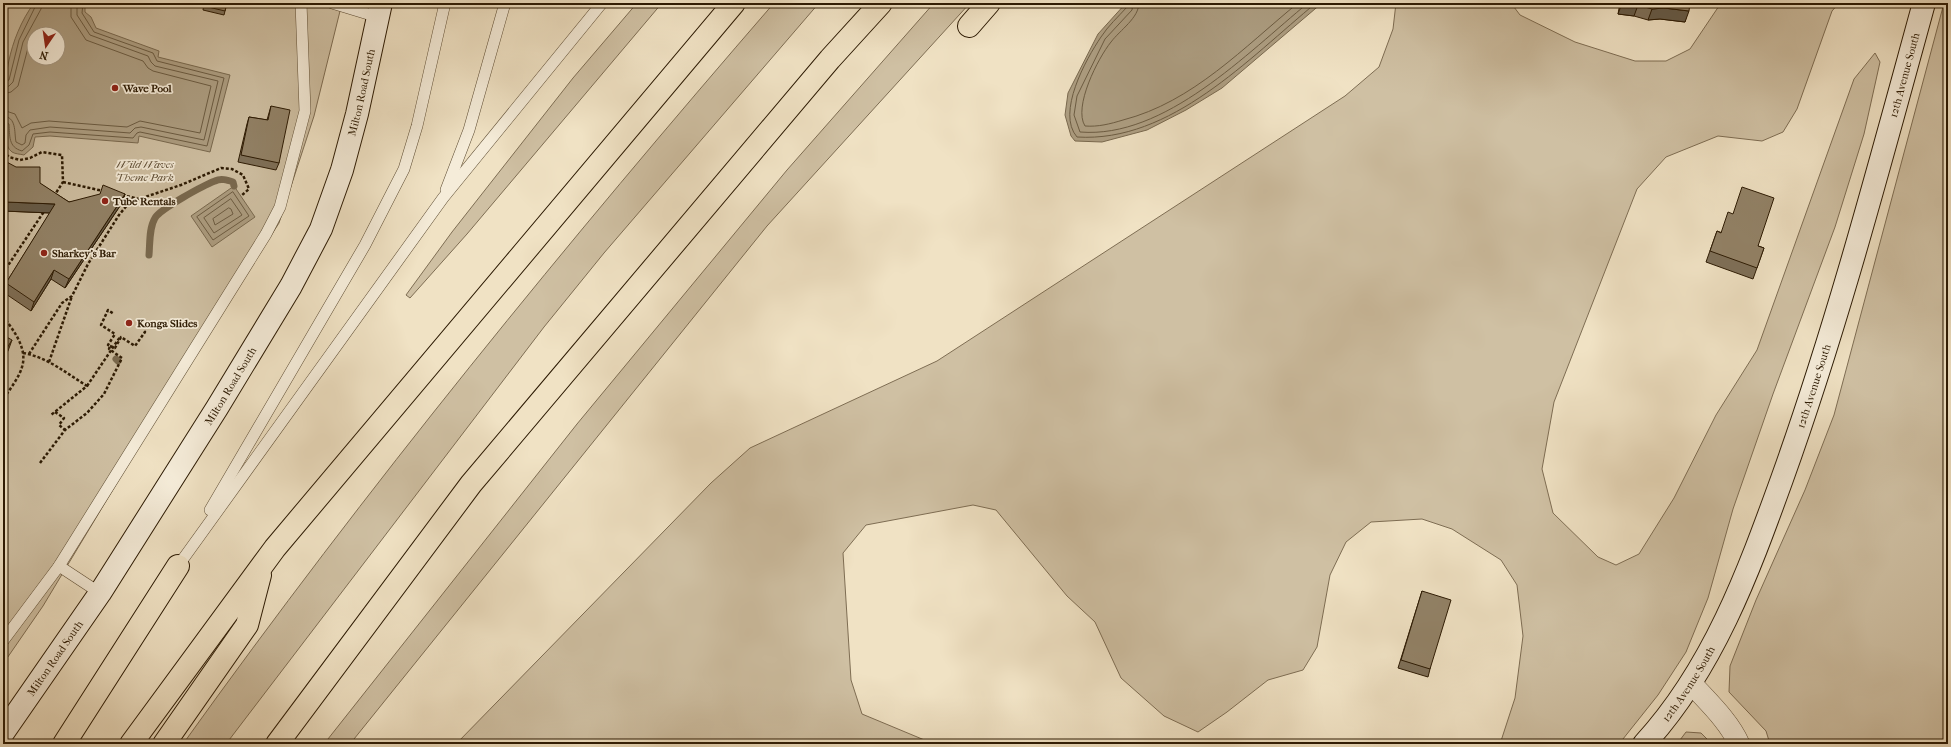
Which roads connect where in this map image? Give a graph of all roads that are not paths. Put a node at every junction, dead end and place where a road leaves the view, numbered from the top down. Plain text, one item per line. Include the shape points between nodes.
1 (301, 3) edge
2 (332, 3) edge
3 (446, 3) edge
4 (505, 3) edge
5 (602, 3) edge
6 (734, 3) edge
7 (881, 3) edge
8 (989, 3) edge
9 (1924, 3) edge
10 (380, 10) edge
11 (969, 26) dead end
12 (443, 198) junction
13 (59, 566) junction
14 (178, 566) junction
15 (262, 566) junction
16 (100, 593) junction
17 (3, 641) edge
18 (1691, 683) junction
19 (3, 733) edge
20 (64, 744) edge
21 (131, 744) edge
22 (164, 744) edge
23 (277, 744) edge
24 (1644, 744) edge
25 (1739, 744) edge

1 - 13 lane via 305,111 280,206 266,234
2 - 10 lane
3 - 14 lane via 417,126 404,169 384,210
4 - 12 lane via 468,130
5 - 12 lane
6 - 15 highway via 285,535
7 - 23 highway via 830,59 471,484
8 - 11 highway
9 - 18 street, 12th Avenue South via 1863,222 1807,409 1752,560 1718,636
10 - 16 street, Milton Road South via 342,170 321,229 291,286 217,408
12 - 14 lane
13 - 16 lane
13 - 17 lane
14 - 20 highway
15 - 21 highway
15 - 22 highway via 247,625
16 - 19 street, Milton Road South
18 - 24 street, 12th Avenue South
18 - 25 street via 1724,721

